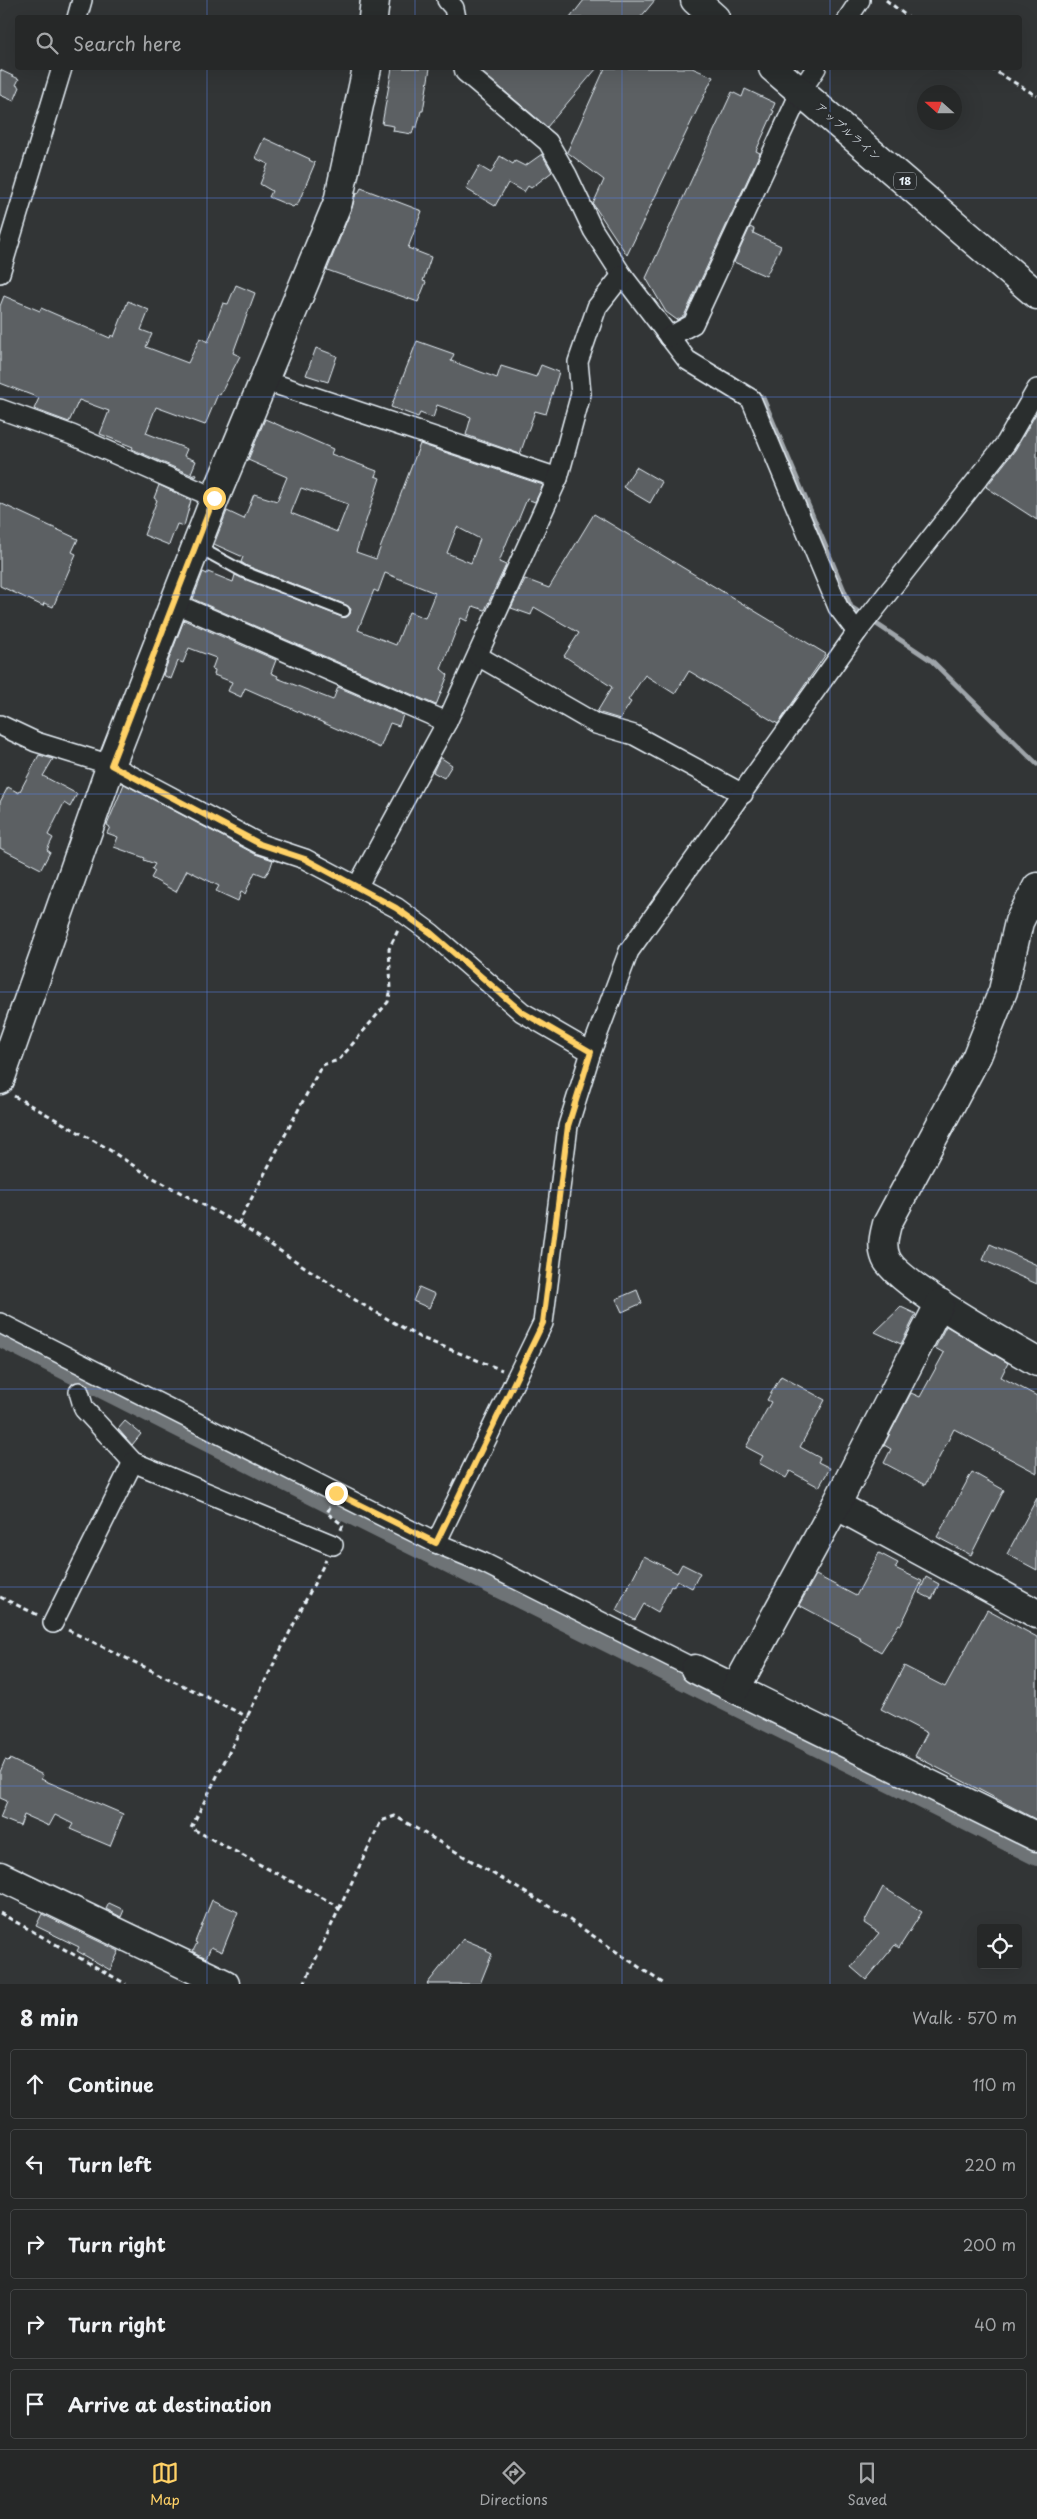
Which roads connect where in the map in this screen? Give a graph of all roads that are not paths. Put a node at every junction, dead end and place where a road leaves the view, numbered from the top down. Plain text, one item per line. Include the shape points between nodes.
1 (82, 0) edge
2 (375, 0) edge
3 (447, 0) edge
4 (695, 0) edge
5 (860, 0) edge
6 (78, 15) edge
7 (373, 15) edge
8 (455, 15) edge
9 (712, 15) edge
10 (850, 15) edge
11 (61, 70) edge
12 (367, 70) edge
13 (464, 70) edge
14 (776, 70) edge
15 (815, 70) edge
16 (801, 91) junction
17 (0, 273) edge
18 (622, 275) junction
19 (1037, 295) edge
20 (669, 337) junction
21 (264, 380) junction
22 (1037, 389) edge
23 (0, 409) edge
24 (558, 478) junction
25 (214, 498) junction
26 (198, 546) junction
27 (174, 603) junction
28 (344, 611) dead end
29 (857, 632) junction
30 (478, 656) junction
31 (447, 722) junction
32 (0, 725) edge
33 (111, 765) junction
34 (743, 794) junction
35 (357, 887) junction
36 (1037, 887) edge
37 (8, 1031) edge
38 (591, 1052) junction
39 (4, 1087) edge
40 (940, 1303) junction
41 (0, 1323) edge
42 (1037, 1362) edge
43 (79, 1392) dead end
44 (133, 1462) junction
45 (836, 1505) junction
46 (436, 1543) junction
47 (333, 1545) road end
48 (1037, 1614) edge
49 (53, 1623) road end
50 (695, 1669) joint
51 (736, 1688) junction
52 (1037, 1837) edge
53 (0, 1876) edge
54 (225, 1984) edge

1 - 6 street
2 - 7 main road
3 - 8 street
4 - 9 main road
5 - 10 street
11 - 17 street
12 - 21 main road via 338,202
13 - 18 street via 548,142 593,230
14 - 16 main road, アップルライン / 18
15 - 16 street
16 - 19 main road, アップルライン / 18
16 - 20 street via 693,324
18 - 20 street
18 - 24 street via 598,307 578,362 581,394
20 - 29 street via 688,360 752,400 838,607
21 - 24 street
21 - 25 main road
22 - 29 street via 1006,443
23 - 25 street via 72,435
24 - 30 street
25 - 26 main road
26 - 27 main road
26 - 28 lane via 244,572
27 - 31 street
27 - 33 main road
29 - 34 street
30 - 31 street
30 - 34 street via 596,724 634,735
31 - 35 street
32 - 33 street via 36,742
33 - 35 street via 260,844 305,859
33 - 37 main road
34 - 38 street via 629,951
35 - 38 street via 431,933 522,1012
36 - 40 main road via 1019,922 1004,992 977,1056 887,1224 882,1243 886,1259 897,1272
37 - 39 main road
38 - 46 street via 568,1126 543,1323
40 - 42 main road
40 - 45 main road
41 - 46 street
43 - 44 street via 84,1409
44 - 47 street
44 - 49 street
45 - 48 main road
45 - 51 main road
46 - 50 street
50 - 51 main road
51 - 52 main road
53 - 54 main road

